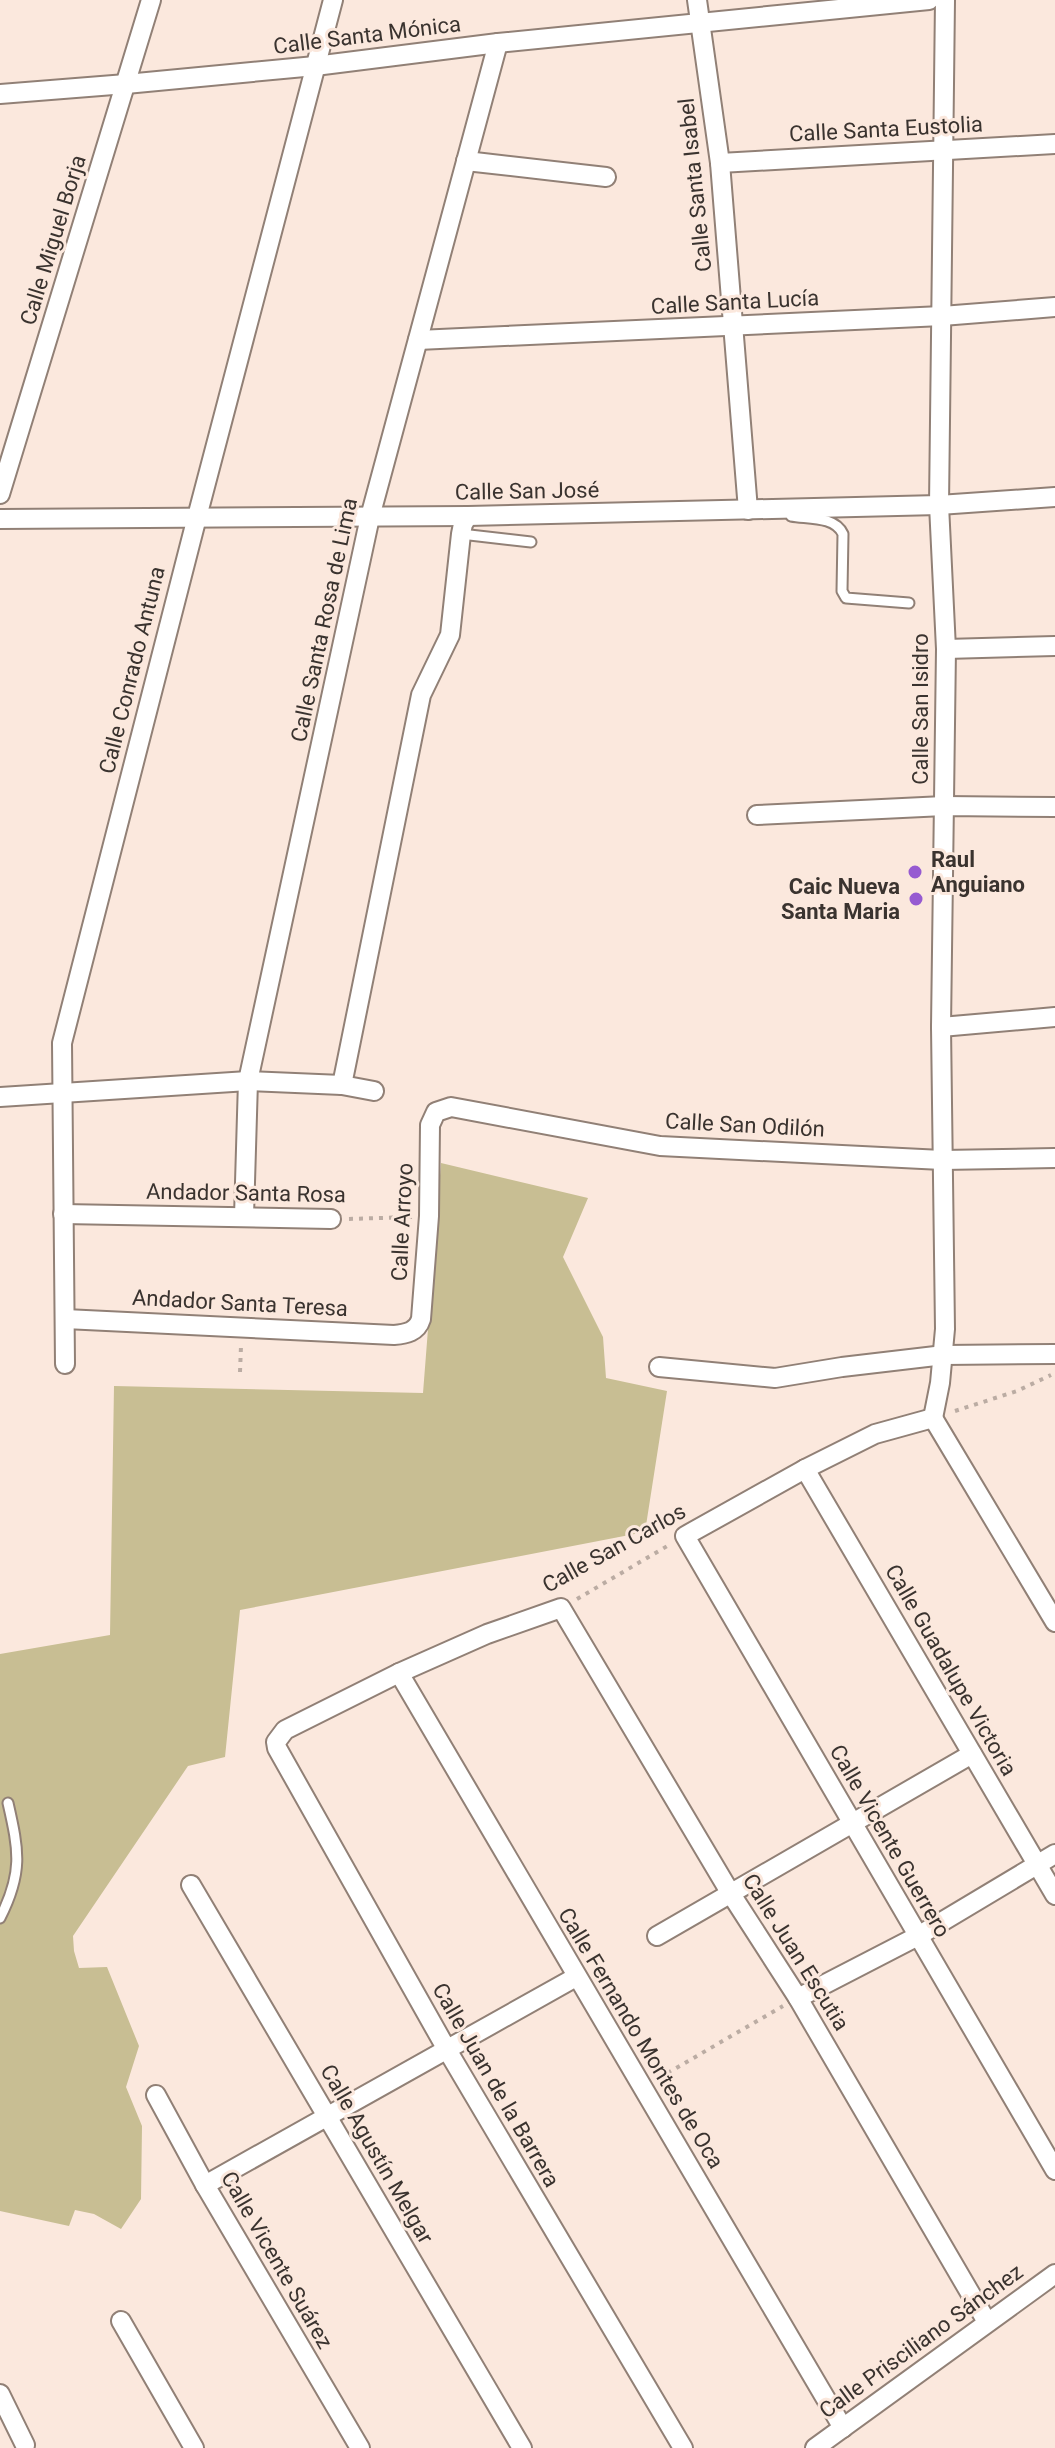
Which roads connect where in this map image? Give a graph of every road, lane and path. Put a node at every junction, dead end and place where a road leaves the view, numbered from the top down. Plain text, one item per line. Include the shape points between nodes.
1 (151, 0) edge
2 (333, 0) edge
3 (697, 0) edge
4 (929, 0) edge
5 (945, 0) edge
6 (839, 4) edge
7 (699, 22) junction
8 (498, 43) junction
9 (315, 66) junction
10 (126, 84) junction
11 (0, 94) edge
12 (1055, 144) edge
13 (943, 150) junction
14 (466, 161) junction
15 (720, 163) junction
16 (606, 177) dead end
17 (1055, 307) edge
18 (942, 316) junction
19 (733, 326) junction
20 (418, 340) junction
21 (0, 494) edge
22 (1055, 497) edge
23 (939, 505) junction
24 (748, 510) junction
25 (197, 517) junction
26 (370, 517) junction
27 (0, 519) edge
28 (465, 525) junction
29 (531, 542) dead end
30 (909, 603) dead end
31 (1055, 646) edge
32 (946, 649) junction
33 (944, 806) junction
34 (1055, 807) edge
35 (757, 815) dead end
36 (1055, 1017) edge
37 (941, 1027) junction
38 (248, 1081) junction
39 (342, 1085) junction
40 (374, 1091) dead end
41 (61, 1093) junction
42 (0, 1097) edge
43 (436, 1112) joint
44 (1055, 1158) edge
45 (942, 1160) junction
46 (63, 1214) junction
47 (244, 1216) junction
48 (429, 1216) junction
49 (331, 1219) joint
50 (65, 1319) junction
51 (241, 1326) junction
52 (412, 1331) joint
53 (1055, 1354) edge
54 (944, 1355) junction
55 (65, 1364) dead end
56 (659, 1367) dead end
57 (240, 1372) dead end
58 (1055, 1372) edge
59 (934, 1412) junction
60 (805, 1469) junction
61 (685, 1536) junction
62 (561, 1608) junction
63 (1055, 1622) edge
64 (399, 1673) junction
65 (276, 1742) joint
66 (972, 1754) junction
67 (8, 1803) dead end
68 (852, 1825) junction
69 (1055, 1854) edge
70 (1037, 1865) junction
71 (191, 1885) dead end
72 (731, 1894) junction
73 (1055, 1895) edge
74 (0, 1918) edge
75 (657, 1936) dead end
76 (918, 1936) junction
77 (576, 1977) junction
78 (798, 1998) junction
79 (446, 2048) junction
80 (643, 2087) junction
81 (156, 2095) dead end
82 (327, 2117) junction
83 (1055, 2170) edge
84 (205, 2185) junction
85 (1055, 2274) edge
86 (121, 2321) dead end
87 (987, 2322) junction
88 (0, 2394) edge
89 (843, 2428) junction
90 (25, 2445) dead end
91 (819, 2447) edge
92 (194, 2448) edge
93 (360, 2448) edge
94 (522, 2448) edge
95 (683, 2448) edge

1 - 10 street, Calle Miguel Borja
2 - 9 street, Calle Conrado Antuna
3 - 7 street, Calle Santa Isabel
4 - 6 street, Calle Santa Mónica
5 - 13 street, Calle San Isidro
6 - 7 street, Calle Santa Mónica
7 - 8 street, Calle Santa Mónica
7 - 15 street, Calle Santa Isabel
8 - 9 street, Calle Santa Mónica
8 - 14 street, Calle Santa Rosa de Lima
9 - 10 street, Calle Santa Mónica
9 - 25 street, Calle Conrado Antuna
10 - 11 street, Calle Santa Mónica
10 - 21 street, Calle Miguel Borja
12 - 13 street, Calle Santa Eustolia
13 - 15 street, Calle Santa Eustolia
13 - 18 street, Calle San Isidro
14 - 16 street
14 - 20 street, Calle Santa Rosa de Lima
15 - 19 street, Calle Santa Isabel
17 - 18 street, Calle Santa Lucía
18 - 19 street, Calle Santa Lucía
18 - 23 street, Calle San Isidro
19 - 20 street, Calle Santa Lucía
19 - 24 street, Calle Santa Isabel
20 - 26 street, Calle Santa Rosa de Lima
22 - 23 street, Calle San José
23 - 24 street, Calle San José
23 - 32 street, Calle San Isidro
24 - 28 street, Calle San José
24 - 30 lane via 837,524 843,534 843,595
25 - 26 street, Calle San José
25 - 27 street, Calle San José
25 - 41 street, Calle Conrado Antuna via 62,1043
26 - 28 street, Calle San José
26 - 38 street, Calle Santa Rosa de Lima
28 - 29 lane
28 - 39 street via 450,635 421,695
31 - 32 street
32 - 33 street, Calle San Isidro
33 - 34 street
33 - 35 street
33 - 37 street, Calle San Isidro
36 - 37 street
37 - 45 street, Calle San Isidro
38 - 39 street
38 - 41 street
38 - 47 street, Calle Santa Rosa de Lima
39 - 40 street
41 - 42 street
41 - 46 street, Calle Conrado Antuna
43 - 45 street, Calle San Odilón via 451,1107 660,1146
43 - 48 street, Calle Arroyo via 430,1125
44 - 45 street, Calle San Odilón
45 - 54 street, Calle San Isidro
46 - 47 street, Andador Santa Rosa
46 - 50 street, Calle Conrado Antuna
47 - 49 street, Andador Santa Rosa
48 - 49 path, Andador Santa Rosa
48 - 52 street, Calle Arroyo via 421,1319
50 - 51 street, Andador Santa Teresa
50 - 55 street, Calle Conrado Antuna
51 - 52 street, Andador Santa Teresa via 394,1335
51 - 57 path
53 - 54 street
54 - 56 street via 775,1378
54 - 59 street, Calle San Isidro
58 - 59 path via 1017,1391
59 - 60 street, Calle San Carlos
59 - 63 street
60 - 61 street, Calle San Carlos
60 - 66 street, Calle Guadalupe Victoria
61 - 62 path, Calle San Carlos
61 - 68 street, Calle Vicente Guerrero
62 - 64 street, Calle San Carlos
62 - 72 street, Calle Juan Escutia
64 - 65 street, Calle San Carlos via 285,1730
64 - 77 street, Calle Fernando Montes de Oca
65 - 79 street, Calle Juan de la Barrera
66 - 68 street
66 - 70 street, Calle Guadalupe Victoria
67 - 74 lane via 17,1841 17,1872
68 - 72 street
68 - 76 street, Calle Vicente Guerrero
69 - 70 street
70 - 73 street, Calle Guadalupe Victoria
70 - 76 street
71 - 82 street, Calle Agustín Melgar
72 - 75 street
72 - 78 street, Calle Juan Escutia
76 - 78 street
76 - 83 street, Calle Vicente Guerrero
77 - 79 street
77 - 80 street, Calle Fernando Montes de Oca
78 - 80 path
78 - 87 street, Calle Juan Escutia
79 - 82 street
79 - 95 street, Calle Juan de la Barrera
80 - 89 street, Calle Fernando Montes de Oca
81 - 84 street, Calle Vicente Suárez
82 - 84 street
82 - 94 street, Calle Agustín Melgar
84 - 93 street, Calle Vicente Suárez
85 - 87 street, Calle Prisciliano Sánchez
86 - 92 street
87 - 89 street, Calle Prisciliano Sánchez
88 - 90 street
89 - 91 street, Calle Prisciliano Sánchez

